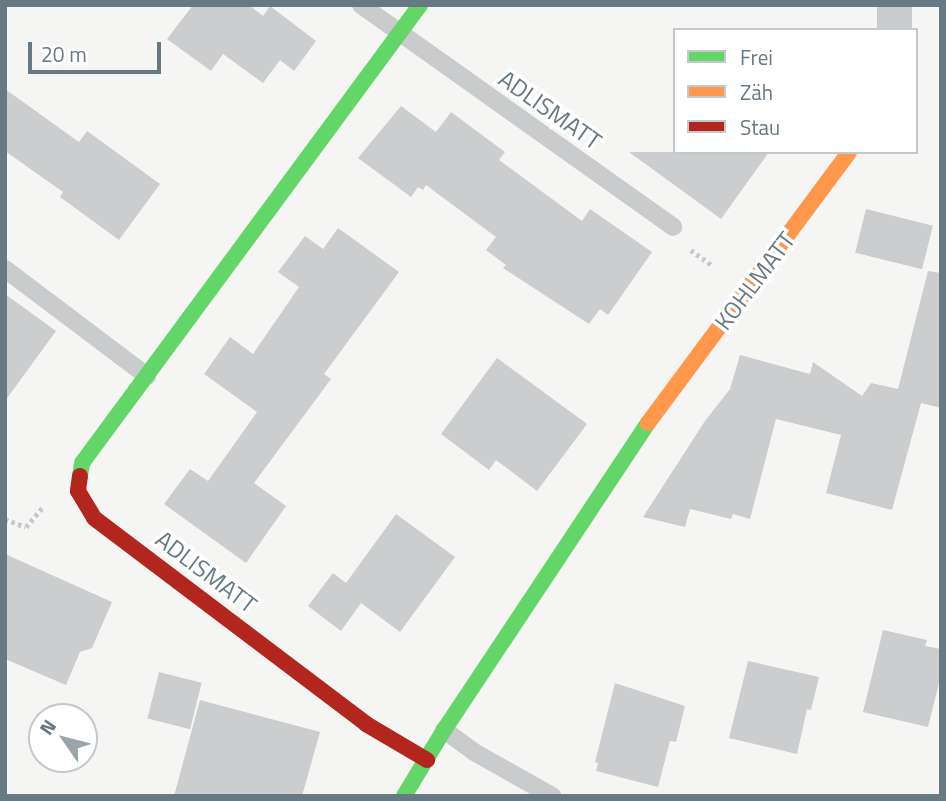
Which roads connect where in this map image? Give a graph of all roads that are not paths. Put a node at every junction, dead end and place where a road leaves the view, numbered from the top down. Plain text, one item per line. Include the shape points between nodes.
1 (362, 5) edge
2 (419, 5) edge
3 (894, 5) edge
4 (894, 28) edge
5 (399, 33) junction
6 (848, 154) edge
7 (673, 227) road end
8 (5, 269) edge
9 (147, 376) junction
10 (444, 730) junction
11 (427, 760) junction
12 (404, 796) edge
13 (552, 796) edge

1 - 5 lane, ADLISMATT
2 - 5 street
3 - 4 street
5 - 7 lane, ADLISMATT
5 - 9 street, ADLISMATT
6 - 10 street, KOHLMATT via 658,408
8 - 9 lane
9 - 11 street, ADLISMATT via 82,463 78,491 94,518 366,724
10 - 11 street
10 - 13 lane
11 - 12 street

